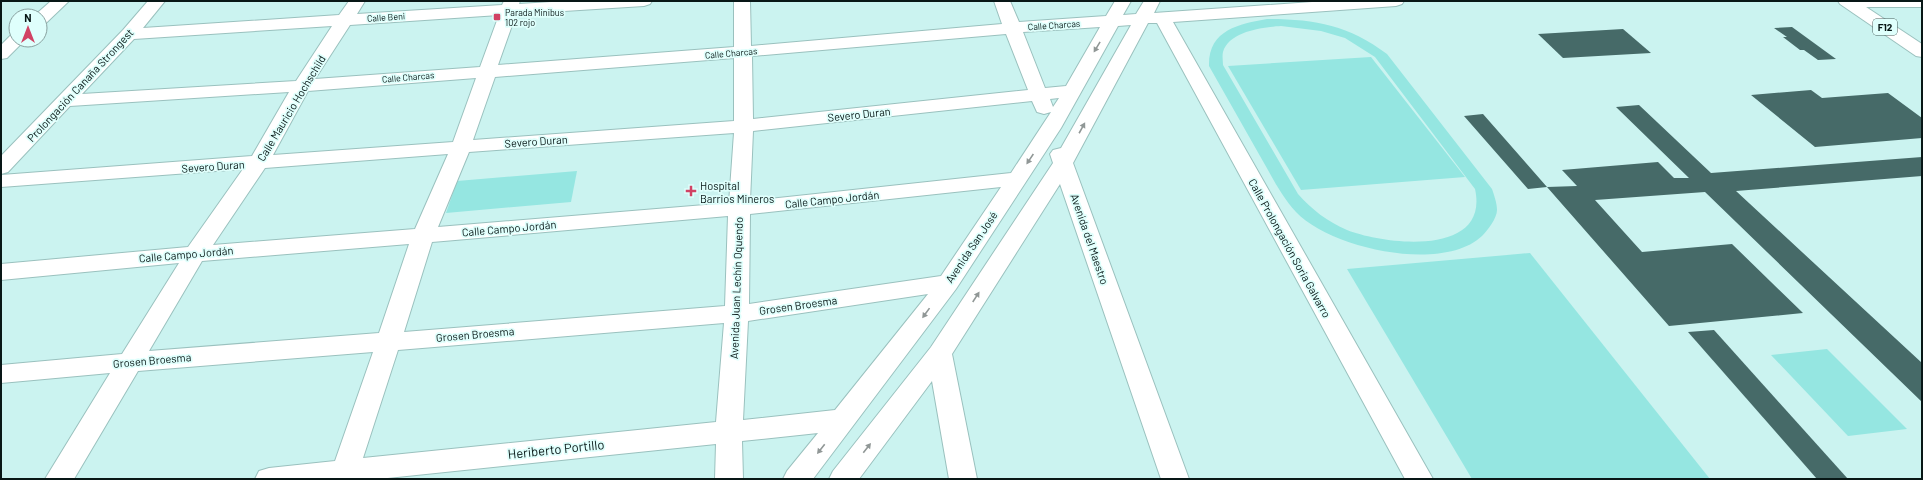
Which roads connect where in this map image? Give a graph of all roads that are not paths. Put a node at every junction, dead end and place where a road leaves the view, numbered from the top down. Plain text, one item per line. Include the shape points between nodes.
1 (61, 1) edge
2 (157, 1) edge
3 (357, 1) edge
4 (644, 1) edge
5 (742, 1) edge
6 (1002, 1) edge
7 (1123, 1) edge
8 (1396, 1) edge
9 (1866, 1) edge
10 (1847, 2) edge
11 (1922, 2) edge
12 (510, 5) edge
13 (1250, 6) edge
14 (48, 12) edge
15 (1152, 12) edge
16 (344, 20) junction
17 (1113, 21) junction
18 (1012, 28) junction
19 (128, 34) junction
20 (1922, 38) edge
21 (742, 52) junction
22 (1922, 52) edge
23 (488, 71) junction
24 (302, 86) junction
25 (1071, 91) junction
26 (1039, 95) junction
27 (66, 101) junction
28 (744, 126) junction
29 (1051, 128) junction
30 (461, 147) junction
31 (258, 163) junction
32 (1063, 163) junction
33 (1, 168) edge
34 (1016, 179) junction
35 (1, 181) edge
36 (738, 208) junction
37 (423, 236) junction
38 (196, 253) junction
39 (1, 272) edge
40 (948, 283) junction
41 (737, 314) junction
42 (388, 341) junction
43 (940, 353) junction
44 (131, 362) junction
45 (1, 374) edge
46 (843, 420) junction
47 (729, 431) junction
48 (344, 475) edge
49 (59, 479) edge
50 (270, 479) edge
51 (729, 479) edge
52 (797, 479) edge
53 (844, 479) edge
54 (963, 479) edge
55 (1175, 479) edge
56 (1419, 479) edge

1 - 14 street
2 - 19 street, Prolongación Canaña Strongest
3 - 16 street, Calle Mauricio Hochschild
4 - 12 street, Calle Beni
5 - 21 street, Avenida Juan Lechín Oquendo
6 - 18 street, Avenida del Maestro
7 - 17 street, Avenida San José
8 - 13 street, Calle Charcas
9 - 10 street
9 - 11 street
9 - 20 street, F12
10 - 22 street, F12
12 - 16 street, Calle Beni
12 - 23 street
13 - 15 street, Calle Charcas
15 - 17 street, Calle Charcas
32 -> 15 street
15 - 56 street, Calle Prolongación Soria Galvarro
16 - 19 street, Calle Beni
16 - 24 street, Calle Mauricio Hochschild
17 - 18 street, Calle Charcas
17 -> 25 street, Avenida San José
18 - 21 street, Calle Charcas
18 - 26 street, Avenida del Maestro
19 - 27 street, Prolongación Canaña Strongest
21 - 23 street, Calle Charcas
21 - 28 street, Avenida Juan Lechín Oquendo
23 - 24 street, Calle Charcas
23 - 30 street
24 - 27 street, Calle Charcas
24 - 31 street, Calle Mauricio Hochschild
25 - 26 street, Severo Duran
25 - 29 street, Avenida San José
26 - 28 street, Severo Duran
26 - 29 street, Avenida del Maestro
27 - 33 street, Prolongación Canaña Strongest
28 - 30 street, Severo Duran
28 - 36 street, Avenida Juan Lechín Oquendo
29 - 32 street, Avenida del Maestro
29 -> 34 street, Avenida San José
30 - 31 street, Severo Duran
30 - 37 street
31 - 35 street, Severo Duran
31 - 38 street, Calle Mauricio Hochschild
43 -> 32 street
32 - 55 street, Avenida del Maestro
34 - 36 street, Calle Campo Jordán
34 - 40 street, Avenida San José
36 - 37 street, Calle Campo Jordán
36 - 41 street, Avenida Juan Lechín Oquendo
37 - 38 street, Calle Campo Jordán
37 - 42 street
38 - 39 street, Calle Campo Jordán
38 - 44 street, Calle Mauricio Hochschild
40 - 41 street, Grosen Broesma
40 -> 46 street, Avenida San José
41 - 42 street, Grosen Broesma
41 - 47 street, Avenida Juan Lechín Oquendo
42 - 44 street, Grosen Broesma
42 - 48 street
53 -> 43 street
43 - 54 street
44 - 45 street, Grosen Broesma
44 - 49 street, Calle Mauricio Hochschild
46 - 47 street, Heriberto Portillo
46 -> 52 street, Avenida San José
47 - 48 street, Heriberto Portillo
47 - 51 street, Avenida Juan Lechín Oquendo
48 - 50 street, Heriberto Portillo

